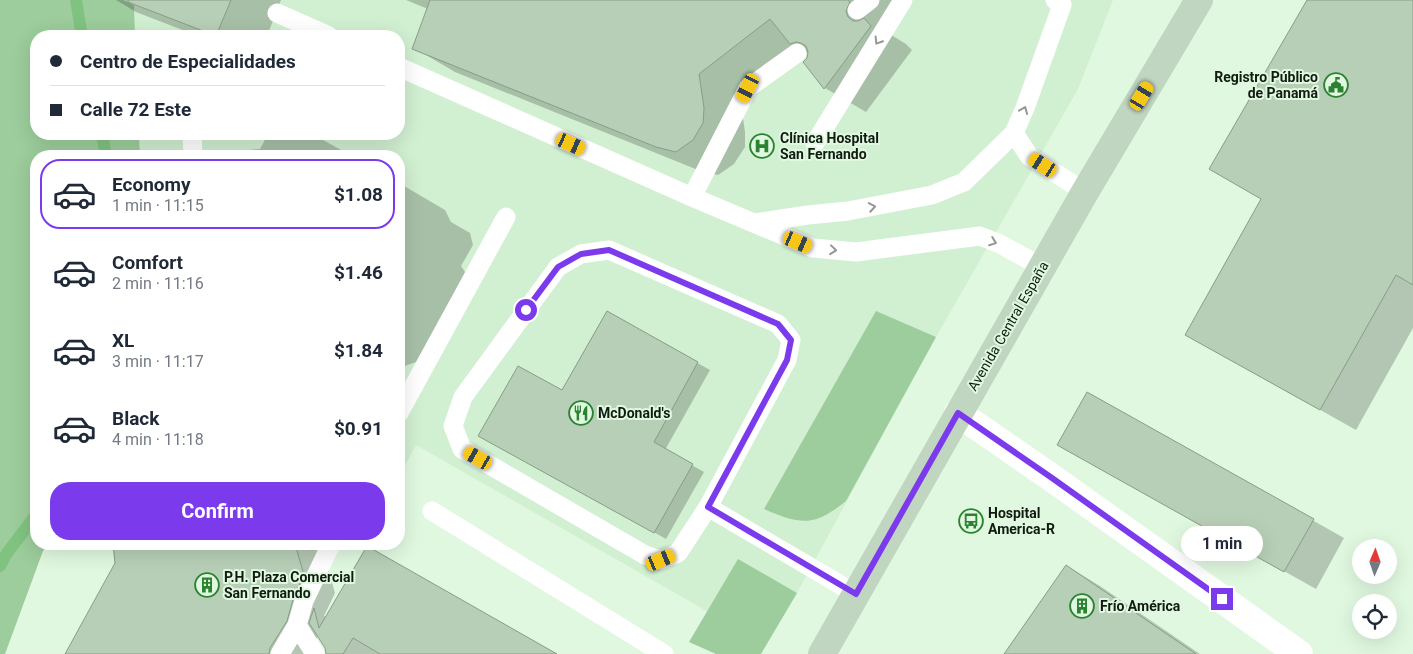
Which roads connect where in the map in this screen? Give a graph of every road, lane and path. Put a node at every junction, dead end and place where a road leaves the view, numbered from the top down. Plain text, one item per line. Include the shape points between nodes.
1 (903, 0) edge
2 (1199, 0) edge
3 (1060, 2) edge
4 (277, 13) dead end
5 (316, 30) edge
6 (797, 54) dead end
7 (405, 70) edge
8 (1014, 133) junction
9 (815, 143) dead end
10 (1085, 192) junction
11 (692, 197) junction
12 (506, 217) dead end
13 (754, 223) junction
14 (1042, 267) junction
15 (405, 401) edge
16 (958, 413) junction
17 (708, 507) junction
18 (432, 511) dead end
19 (329, 550) edge
20 (856, 594) junction
21 (297, 625) junction
22 (280, 654) edge
23 (315, 654) edge
24 (664, 654) edge
25 (822, 654) edge
26 (1299, 654) edge

1 -> 9 lane
2 - 10 main road, Avenida Central España
8 -> 3 lane
4 - 5 lane
6 - 11 lane via 748,88
7 - 11 lane
8 - 10 lane via 1029,156
13 -> 8 lane via 932,196 964,182
10 - 14 main road, Avenida Central España
11 - 13 lane
12 - 15 lane
13 -> 14 lane via 813,248 856,252 980,236
14 - 16 main road, Avenida Central España
16 - 20 main road, Avenida Central España
16 - 26 street
17 - 17 lane via 678,553 661,560 645,555 462,449 453,426 463,398 558,267 581,254 609,250 778,324 791,340 787,360
17 - 20 lane
18 - 24 lane
19 - 21 lane via 304,601
20 - 25 main road, Avenida Central España
21 - 22 lane
21 - 23 lane

